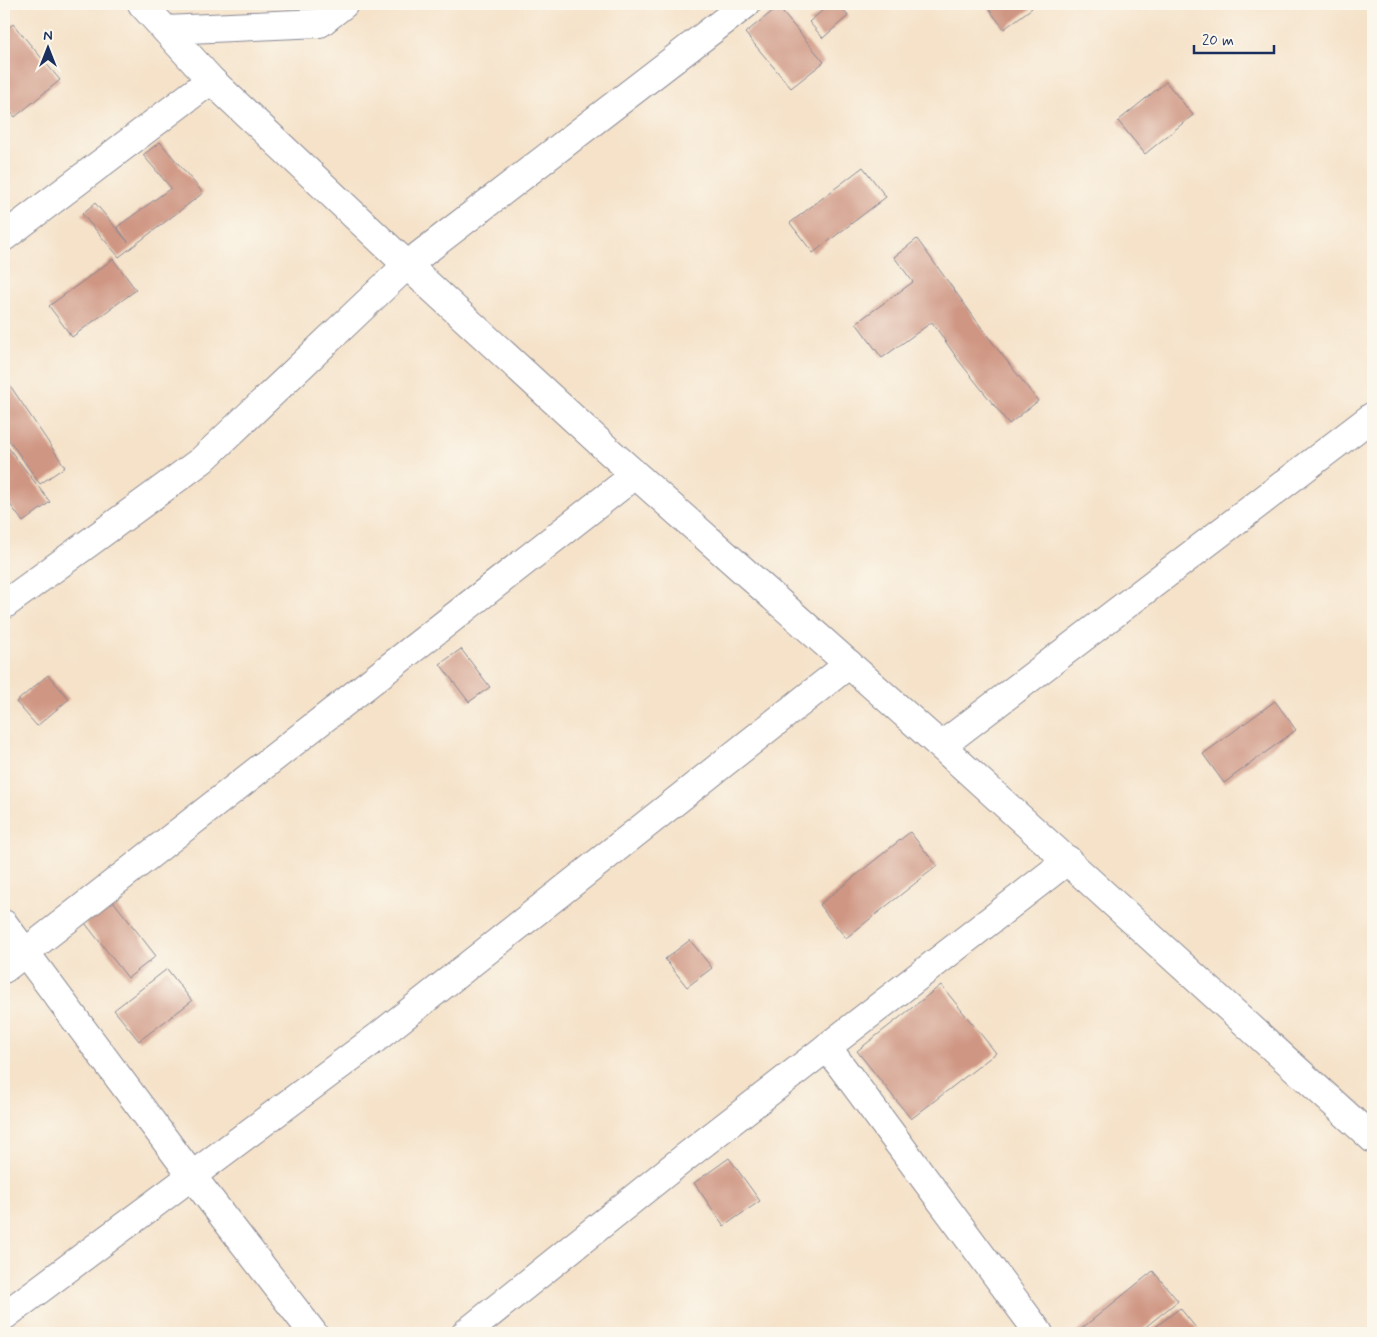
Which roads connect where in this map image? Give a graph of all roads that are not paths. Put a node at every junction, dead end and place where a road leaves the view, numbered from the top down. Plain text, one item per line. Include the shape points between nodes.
1 (142, 4) edge
2 (344, 4) edge
3 (746, 4) edge
4 (166, 30) junction
5 (211, 80) junction
6 (4, 238) edge
7 (407, 265) junction
8 (1373, 416) edge
9 (635, 474) junction
10 (4, 605) edge
11 (849, 664) junction
12 (941, 746) junction
13 (1068, 860) junction
14 (4, 924) edge
15 (26, 952) junction
16 (4, 969) edge
17 (827, 1047) junction
18 (1373, 1139) edge
19 (192, 1176) junction
20 (4, 1316) edge
21 (313, 1333) edge
22 (466, 1333) edge
23 (1040, 1333) edge

1 - 4 street
2 - 4 street via 320,23
3 - 7 street
4 - 5 street
5 - 6 street
5 - 7 street
7 - 9 street
7 - 10 street via 202,460
8 - 12 street
9 - 11 street
9 - 15 street
11 - 12 street
11 - 19 street via 378,1036
12 - 13 street
13 - 17 street
13 - 18 street
14 - 15 street
15 - 16 street
15 - 19 street
17 - 22 street
17 - 23 street
19 - 20 street
19 - 21 street

